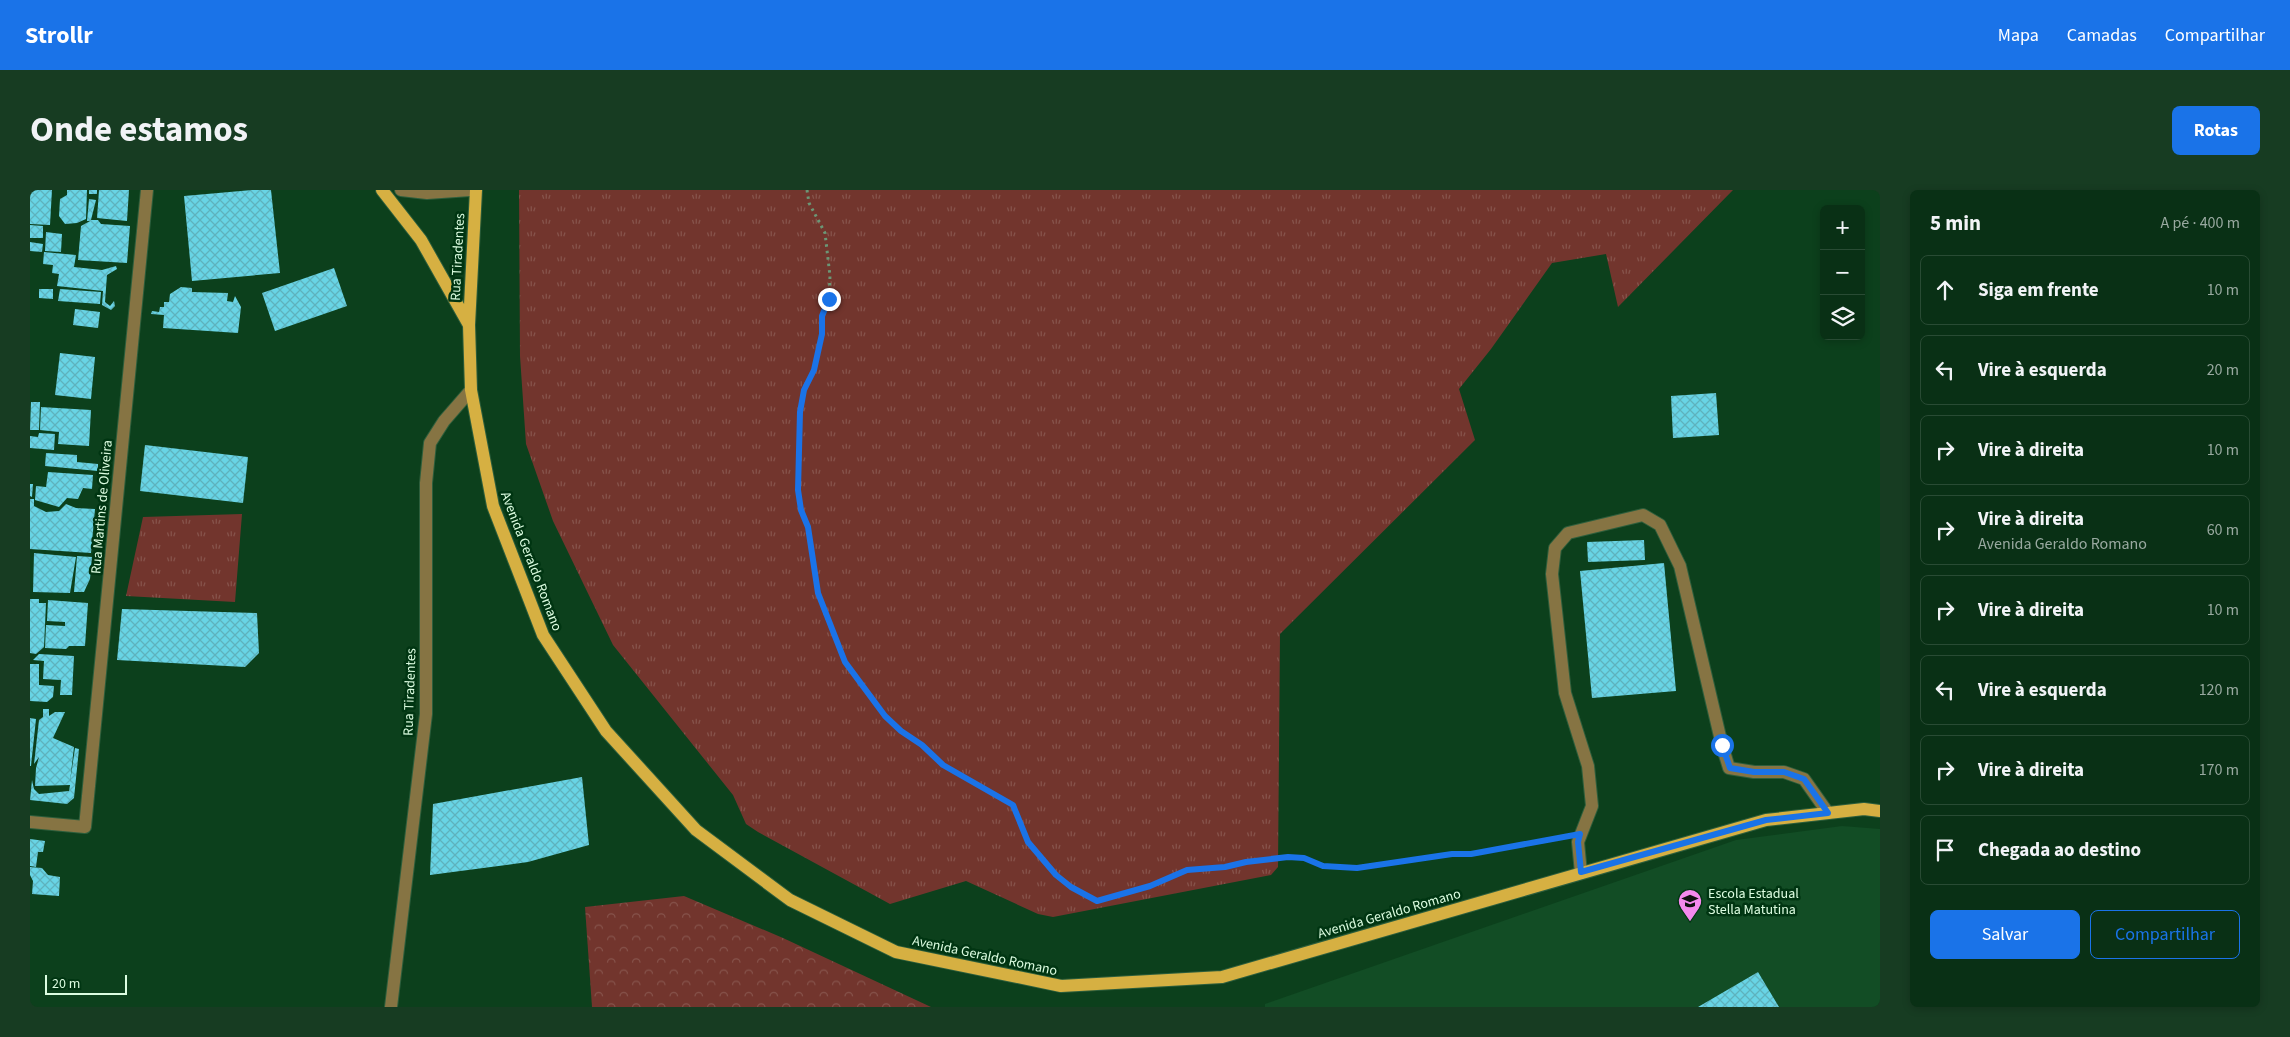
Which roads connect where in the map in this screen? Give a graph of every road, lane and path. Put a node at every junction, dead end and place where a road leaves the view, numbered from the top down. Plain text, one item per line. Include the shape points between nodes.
1 (147, 190) edge
2 (382, 190) edge
3 (401, 190) edge
4 (470, 190) edge
5 (476, 190) edge
6 (807, 190) edge
7 (469, 325) junction
8 (471, 390) junction
9 (1880, 811) edge
10 (1828, 813) junction
11 (30, 822) edge
12 (1580, 834) junction
13 (1581, 872) junction
14 (391, 1007) edge

1 - 11 street, Rua Martins de Oliveira via 85,827
2 - 7 main road via 421,240
3 - 4 street via 427,193
5 - 7 main road, Rua Tiradentes
6 - 12 path via 808,203 825,234 830,276 822,334 800,412 798,490 825,614 845,662 885,716 943,765 1013,805 1028,842 1056,875 1097,901 1150,886 1187,870 1288,857 1304,858 1323,866 1357,868 1471,854
7 - 8 main road, Avenida Geraldo Romano
8 - 13 main road, Avenida Geraldo Romano via 493,506 542,634 606,731 696,830 790,900 896,952 1061,986 1222,977
8 - 14 street, Rua Tiradentes via 430,443 426,483 426,714
9 - 10 main road, Avenida Geraldo Romano
10 - 12 street via 1804,779 1784,772 1730,768 1680,566 1660,525 1643,515 1568,533 1555,548 1552,574 1565,692 1588,766 1592,806
10 - 13 main road, Avenida Geraldo Romano via 1766,820
12 - 13 street

